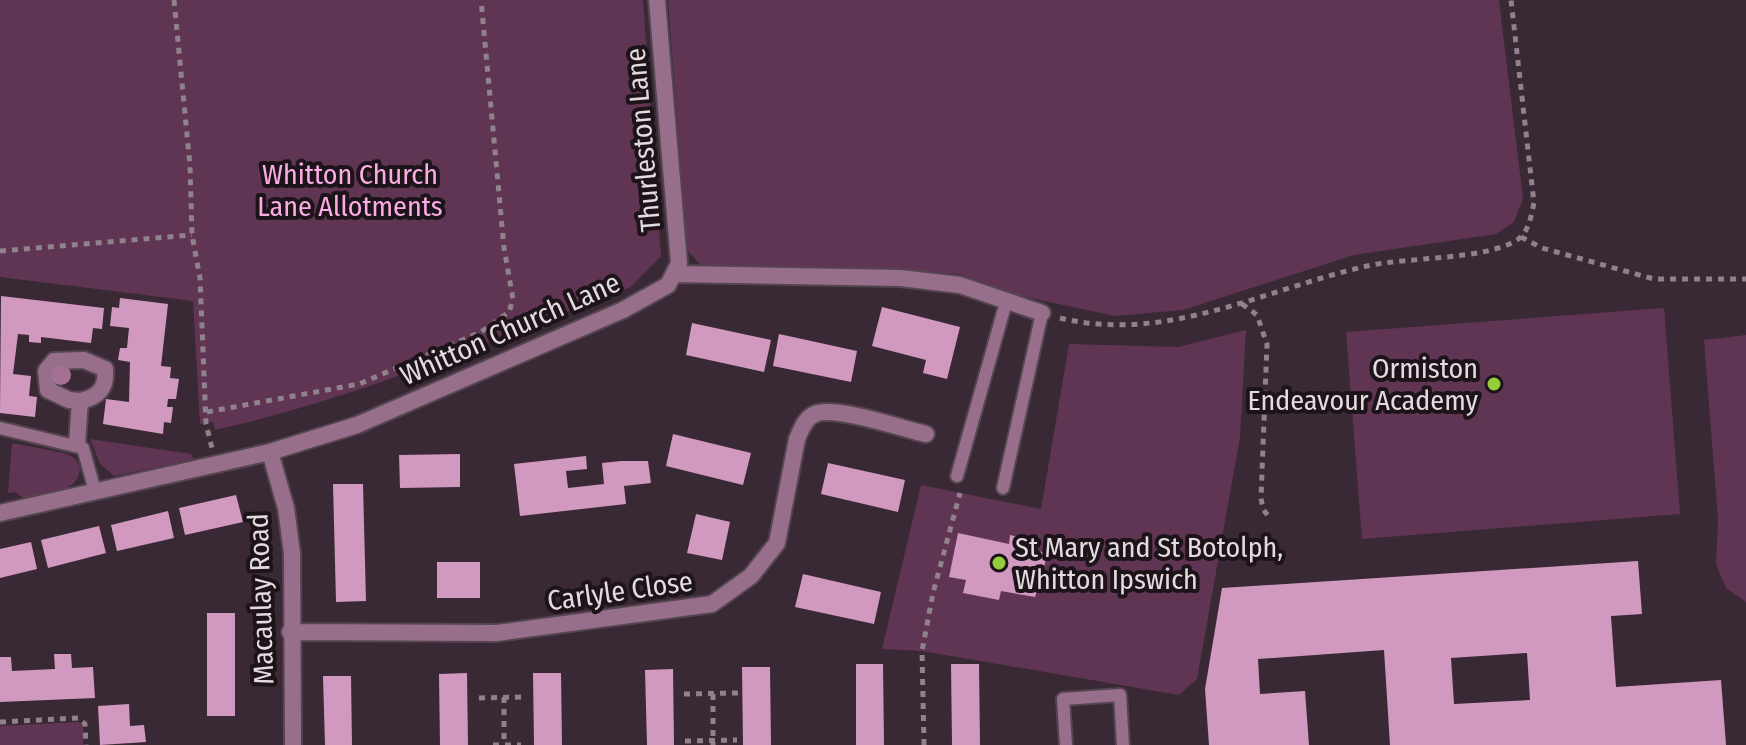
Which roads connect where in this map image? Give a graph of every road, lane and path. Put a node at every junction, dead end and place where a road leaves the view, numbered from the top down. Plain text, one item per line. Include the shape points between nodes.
1 (174, 0) edge
2 (481, 0) edge
3 (657, 0) edge
4 (1511, 0) edge
5 (192, 235) junction
6 (1521, 237) junction
7 (0, 251) edge
8 (675, 274) junction
9 (1746, 279) edge
10 (1264, 297) junction
11 (1006, 302) junction
12 (1242, 303) junction
13 (1042, 313) junction
14 (1257, 315) junction
15 (80, 401) dead end
16 (207, 412) junction
17 (0, 428) edge
18 (926, 434) dead end
19 (77, 444) junction
20 (270, 452) junction
21 (216, 464) junction
22 (957, 476) joint
23 (1003, 488) dead end
24 (95, 491) junction
25 (0, 513) edge
26 (1269, 517) dead end
27 (290, 632) junction
28 (738, 693) dead end
29 (684, 694) dead end
30 (713, 694) junction
31 (504, 697) junction
32 (524, 697) dead end
33 (479, 698) dead end
34 (0, 722) edge
35 (737, 740) dead end
36 (685, 741) dead end
37 (713, 743) edge
38 (86, 745) edge
39 (293, 745) edge
40 (493, 745) edge
41 (504, 745) edge
42 (521, 745) edge
43 (924, 745) edge
44 (1066, 745) edge
45 (1123, 745) edge

1 - 5 path
2 - 16 path via 513,299 509,312 481,332 359,384
3 - 8 street, Thurleston Lane via 679,263
4 - 6 path via 1534,203
5 - 7 path
5 - 16 path via 200,278
6 - 9 path via 1542,248 1654,279
6 - 10 path via 1475,252 1369,265
8 - 11 street via 900,278 960,285
8 - 20 street, Whitton Church Lane via 668,285 623,310 357,425
10 - 12 path
10 - 14 path
11 - 13 street
11 - 22 lane
12 - 13 path via 1155,324 1074,321
12 - 14 path
13 - 23 lane
14 - 26 path via 1267,344 1261,498
15 - 19 street
16 - 21 path
17 - 19 lane
18 - 27 street, Carlyle Close via 832,412 815,413 797,439 777,543 751,576 712,604 497,633
19 - 24 lane via 86,454
20 - 21 street, Whitton Church Lane
20 - 27 street, Macaulay Road via 292,553
21 - 24 street, Whitton Church Lane
22 - 43 path via 961,492 922,651
24 - 25 street, Whitton Church Lane
27 - 39 street, Macaulay Road
28 - 30 path
29 - 30 path
30 - 37 path
31 - 32 path
31 - 33 path
31 - 41 path
34 - 38 path via 78,718 85,724
35 - 37 path
36 - 37 path
40 - 41 path
41 - 42 path
44 - 45 lane via 1063,699 1120,695

